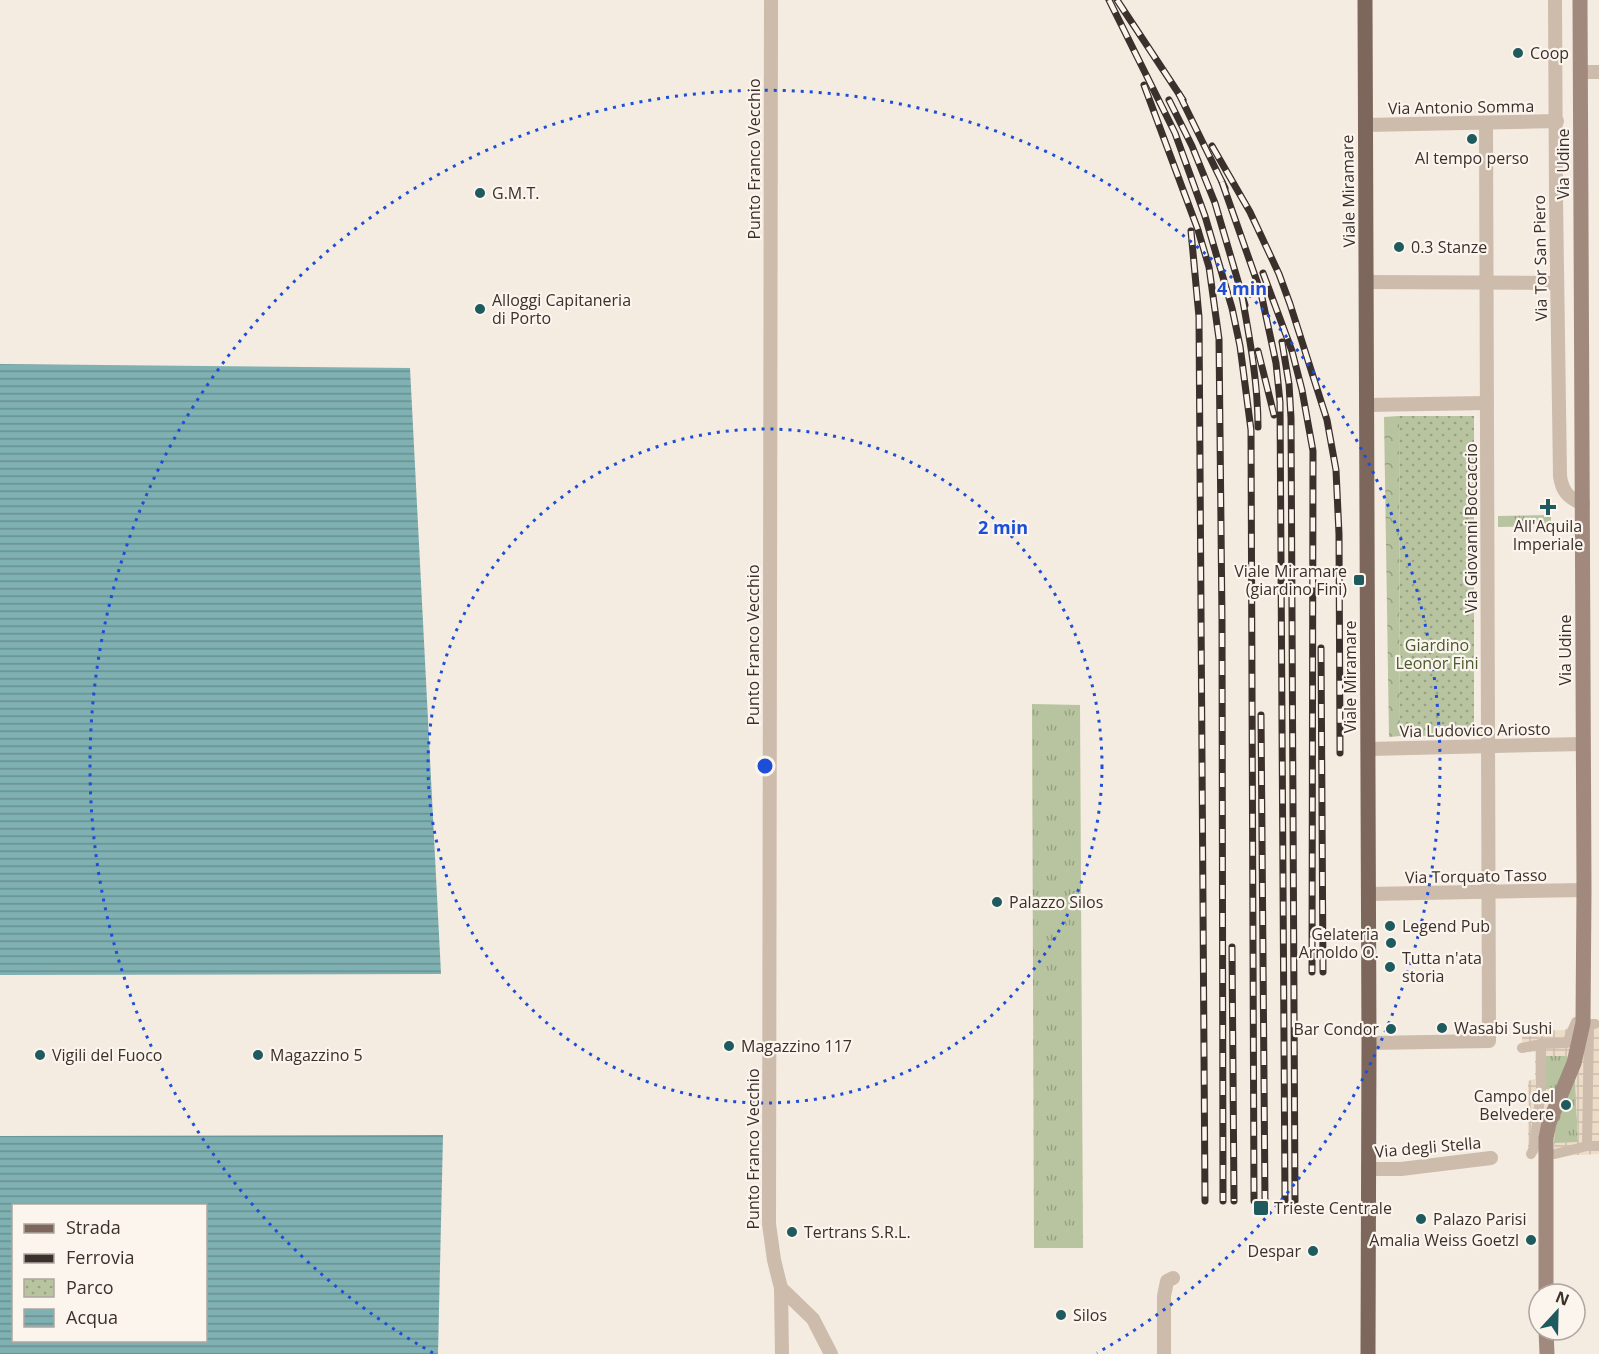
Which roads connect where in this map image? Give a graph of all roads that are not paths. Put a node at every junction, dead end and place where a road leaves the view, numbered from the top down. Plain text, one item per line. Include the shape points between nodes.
1 (771, 0) edge
2 (1365, 0) edge
3 (1555, 0) edge
4 (1581, 1) edge
5 (1580, 72) junction
6 (1599, 72) edge
7 (1557, 121) junction
8 (1486, 123) junction
9 (1365, 125) junction
10 (1367, 282) junction
11 (1486, 283) junction
12 (1557, 283) junction
13 (1487, 403) junction
14 (1367, 405) junction
15 (1583, 504) junction
16 (1583, 744) junction
17 (1488, 747) junction
18 (1368, 749) junction
19 (1584, 890) junction
20 (1489, 892) junction
21 (1369, 894) junction
22 (1576, 1022) dead end
23 (1595, 1024) dead end
24 (1370, 1043) junction
25 (1541, 1044) junction
26 (1522, 1048) dead end
27 (1587, 1146) junction
28 (1599, 1146) edge
29 (1533, 1153) dead end
30 (1555, 1154) dead end
31 (1491, 1158) dead end
32 (1368, 1169) junction
33 (1173, 1278) dead end
34 (1546, 1282) edge
35 (781, 1288) junction
36 (782, 1354) edge
37 (831, 1354) edge
38 (1164, 1354) edge
39 (1368, 1354) edge

1 - 35 street, Punto Franco Vecchio via 768,1224
2 - 9 main road, Viale Miramare
3 - 7 street, Via Tor San Piero
4 - 5 main road, Via Udine
5 - 6 street
5 - 15 main road, Via Udine
7 - 8 street, Via Antonio Somma
7 - 12 street, Via Tor San Piero
8 - 9 street, Via Antonio Somma
8 - 11 street, Via Giovanni Boccaccio
9 - 10 main road, Viale Miramare
10 - 11 street
10 - 14 main road, Viale Miramare
11 - 12 street
11 - 13 street, Via Giovanni Boccaccio
12 - 15 street, Via Tor San Piero via 1561,481 1570,499
13 - 14 street
13 - 17 street, Via Giovanni Boccaccio
14 - 18 main road, Viale Miramare
15 - 16 main road, Via Udine
16 - 17 street, Via Ludovico Ariosto
16 - 19 main road, Via Udine
17 - 18 street, Via Ludovico Ariosto
17 - 20 street, Via Giovanni Boccaccio
18 - 21 main road, Viale Miramare
19 - 20 street, Via Torquato Tasso
19 - 34 main road, Via Udine via 1583,1023 1574,1063 1546,1138
20 - 21 street, Via Torquato Tasso
20 - 24 street, Via Giovanni Boccaccio via 1489,1041
21 - 24 main road, Viale Miramare
22 - 25 street via 1568,1043
23 - 27 street via 1589,1024
24 - 32 main road, Viale Miramare
25 - 26 street
25 - 29 street via 1541,1089
27 - 28 street
27 - 30 street
31 - 32 street, Via degli Stella
32 - 39 main road, Viale Miramare
33 - 38 street via 1167,1281 1164,1296
35 - 36 street, Punto Franco Vecchio
35 - 37 street via 813,1319

